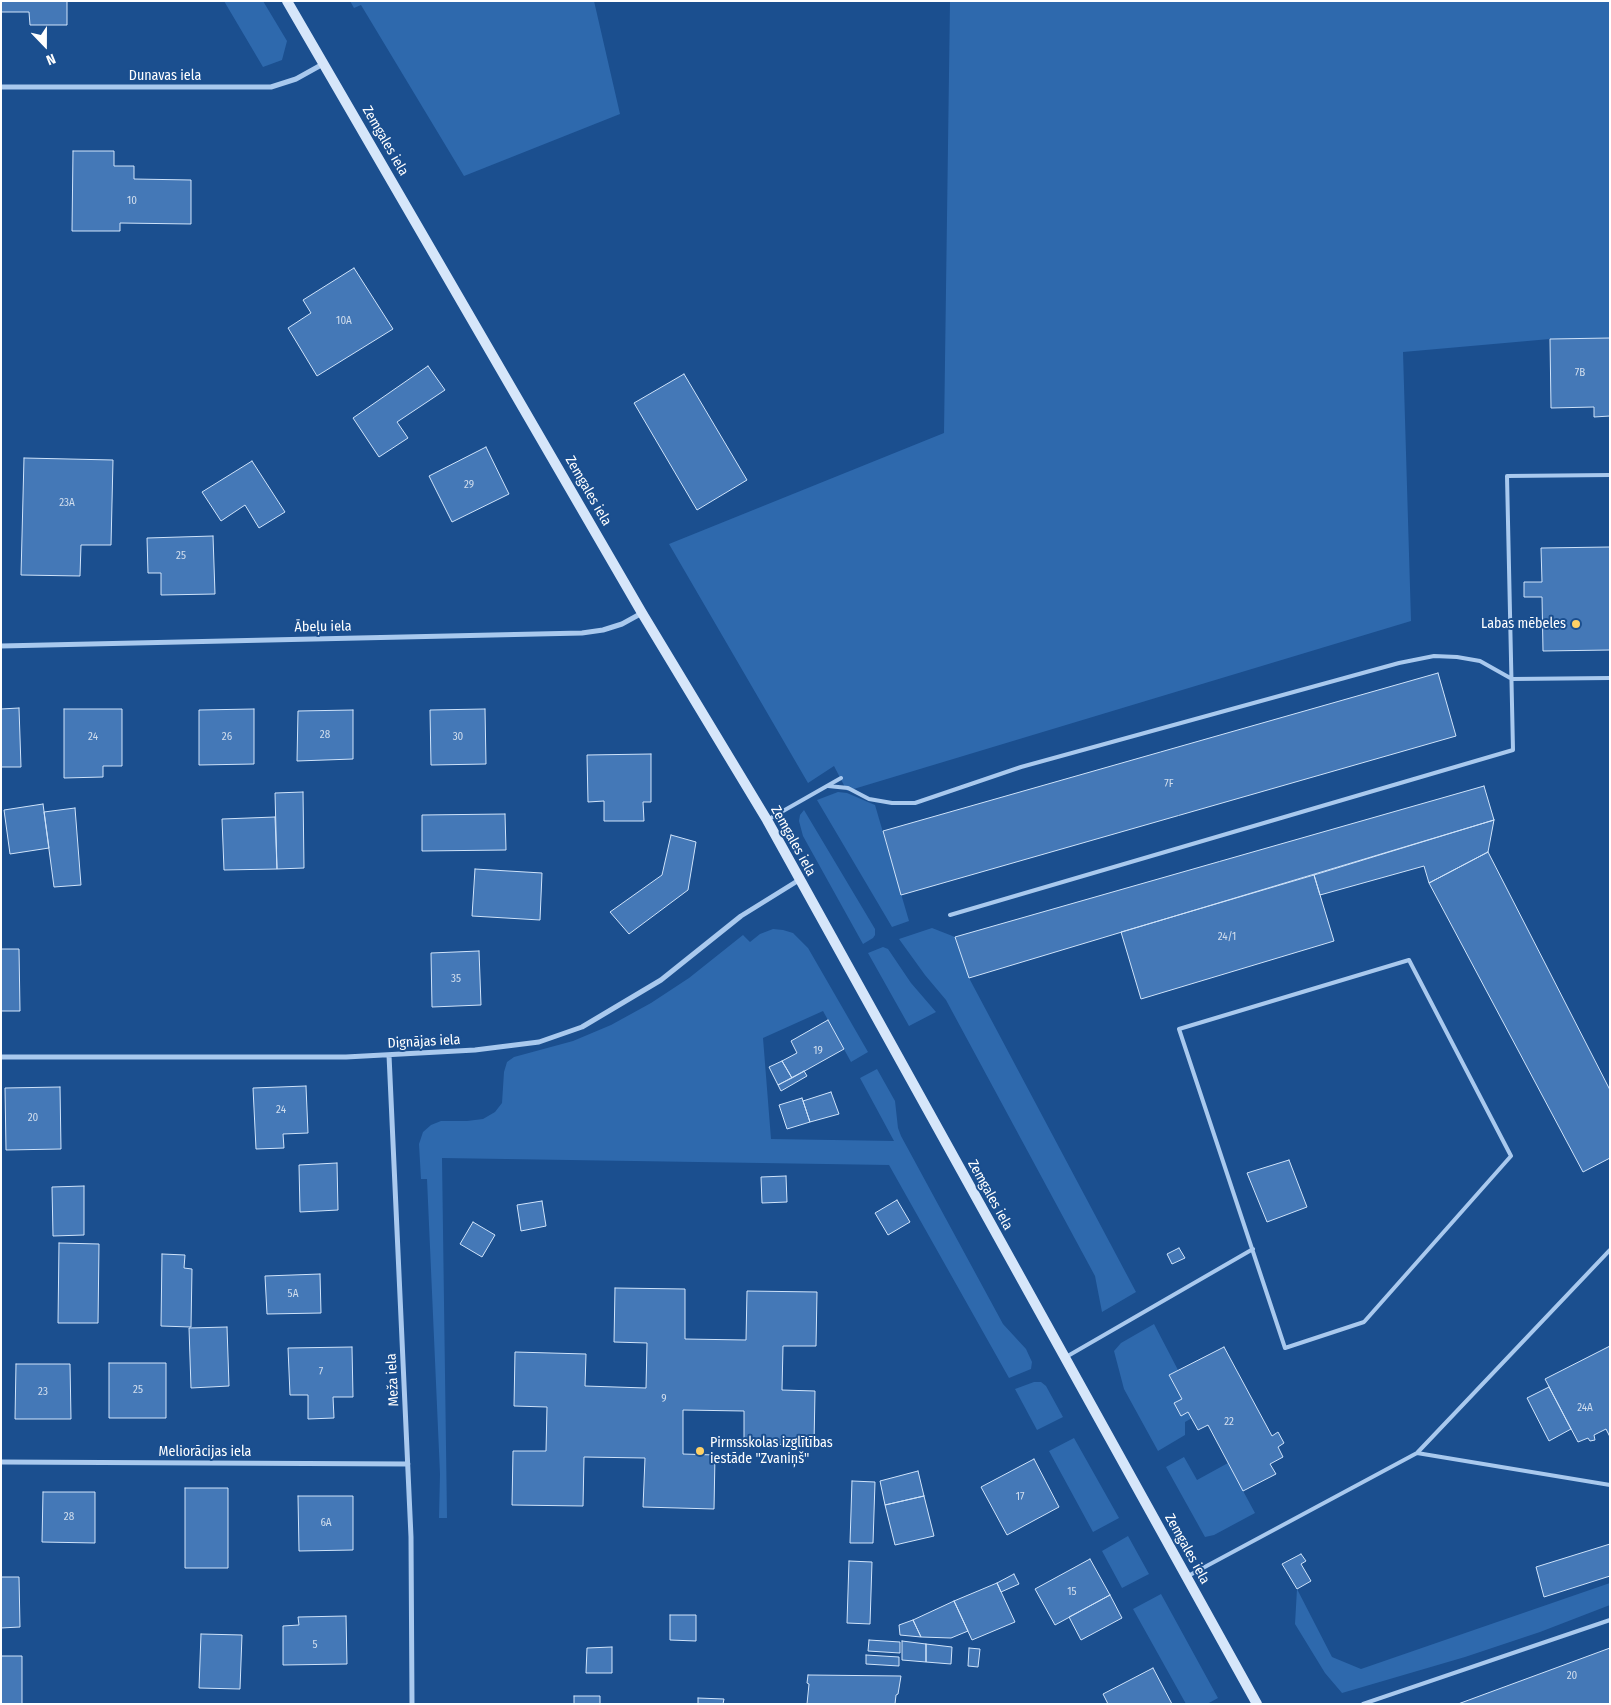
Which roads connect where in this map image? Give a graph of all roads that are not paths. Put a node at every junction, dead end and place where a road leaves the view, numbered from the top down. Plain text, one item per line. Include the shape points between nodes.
1 (287, 1) edge
2 (324, 64) junction
3 (1, 87) edge
4 (1610, 475) edge
5 (642, 613) junction
6 (1, 646) edge
7 (1610, 678) edge
8 (1512, 679) junction
9 (841, 778) dead end
10 (828, 786) junction
11 (767, 820) junction
12 (799, 880) junction
13 (950, 915) dead end
14 (389, 1055) junction
15 (1, 1057) edge
16 (1253, 1249) junction
17 (1610, 1250) edge
18 (1065, 1358) junction
19 (1417, 1452) junction
20 (1, 1462) edge
21 (408, 1464) junction
22 (1610, 1486) edge
23 (1187, 1577) junction
24 (1610, 1620) edge
25 (412, 1704) edge
26 (1257, 1704) edge
27 (1364, 1704) edge

1 - 2 street, Zemgales iela
2 - 3 street, Dunavas iela via 296,79 271,87
2 - 5 street, Zemgales iela
4 - 8 lane via 1508,476
5 - 6 street, Ābeļu iela via 622,624 582,633
5 - 11 street, Zemgales iela
7 - 8 lane
8 - 10 lane via 1480,661 1434,656 1021,767 915,803 892,803 869,798 848,788
8 - 13 lane via 1513,750
9 - 10 lane
10 - 11 lane
11 - 12 street, Zemgales iela
12 - 14 street, Dignājas iela via 741,916 661,980 582,1027 539,1042
12 - 18 street, Zemgales iela
14 - 15 street, Dignājas iela
14 - 21 street, Meža iela
16 - 16 lane via 1179,1029 1409,960 1511,1156 1364,1322 1286,1348
16 - 18 lane
17 - 19 lane
18 - 23 street, Zemgales iela
19 - 22 lane
19 - 23 lane
20 - 21 street, Meliorācijas iela
21 - 25 street, Meža iela
23 - 26 street, Zemgales iela
24 - 27 lane

